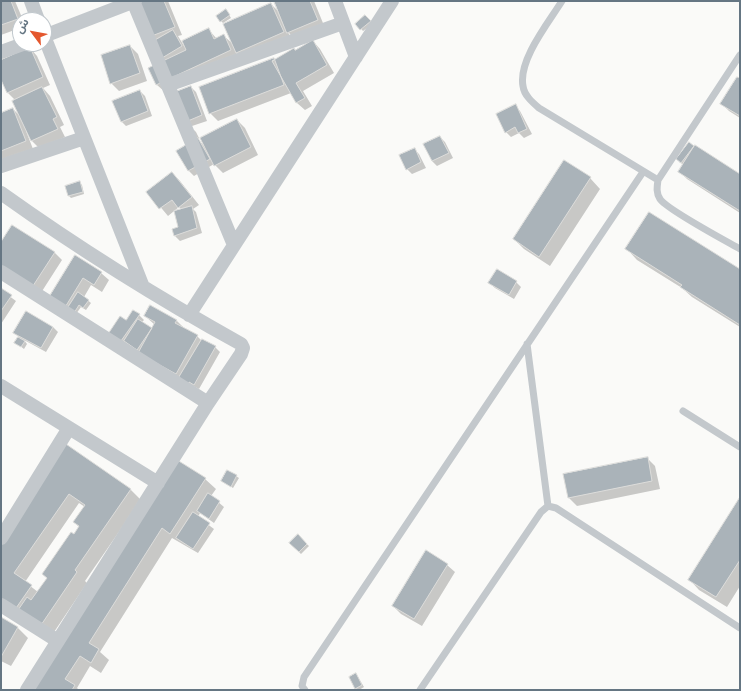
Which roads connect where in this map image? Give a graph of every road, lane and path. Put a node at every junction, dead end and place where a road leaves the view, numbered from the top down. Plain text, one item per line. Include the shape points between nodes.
1 (31, 1) edge
2 (134, 1) edge
3 (335, 1) edge
4 (392, 1) edge
5 (562, 1) edge
6 (35, 12) edge
7 (343, 23) junction
8 (52, 33) edge
9 (12, 48) edge
10 (1, 52) edge
11 (50, 52) edge
12 (740, 55) edge
13 (356, 57) junction
14 (168, 85) junction
15 (84, 138) junction
16 (1, 166) edge
17 (643, 172) junction
18 (658, 180) junction
19 (1, 193) edge
20 (234, 245) junction
21 (740, 249) edge
22 (1, 272) edge
23 (143, 287) junction
24 (189, 315) junction
25 (527, 344) junction
26 (1, 386) edge
27 (208, 403) junction
28 (683, 411) dead end
29 (69, 428) junction
30 (740, 447) edge
31 (158, 483) junction
32 (548, 506) junction
33 (1, 538) edge
34 (1, 605) edge
35 (740, 628) edge
36 (58, 640) junction
37 (27, 690) edge
38 (305, 690) edge
39 (420, 690) edge

1 - 6 street
2 - 8 street
2 - 14 street
3 - 7 street
4 - 13 street
5 - 17 lane via 529,54 524,67 523,86 529,99 539,108
7 - 13 street
7 - 14 street
9 - 10 street
11 - 15 street
12 - 18 lane
13 - 20 street
14 - 20 street
15 - 16 street
15 - 23 street
17 - 18 lane
17 - 25 lane
18 - 21 lane via 657,192 660,200
19 - 23 street via 60,235
20 - 24 street
22 - 27 street
23 - 24 street
24 - 27 street via 241,344 243,348
25 - 32 lane
25 - 38 lane via 304,677 302,686
26 - 29 street
27 - 31 street
28 - 30 lane
29 - 31 street
29 - 33 street
31 - 36 street
32 - 35 lane via 556,508
32 - 39 lane via 541,512
34 - 36 street
36 - 37 street

